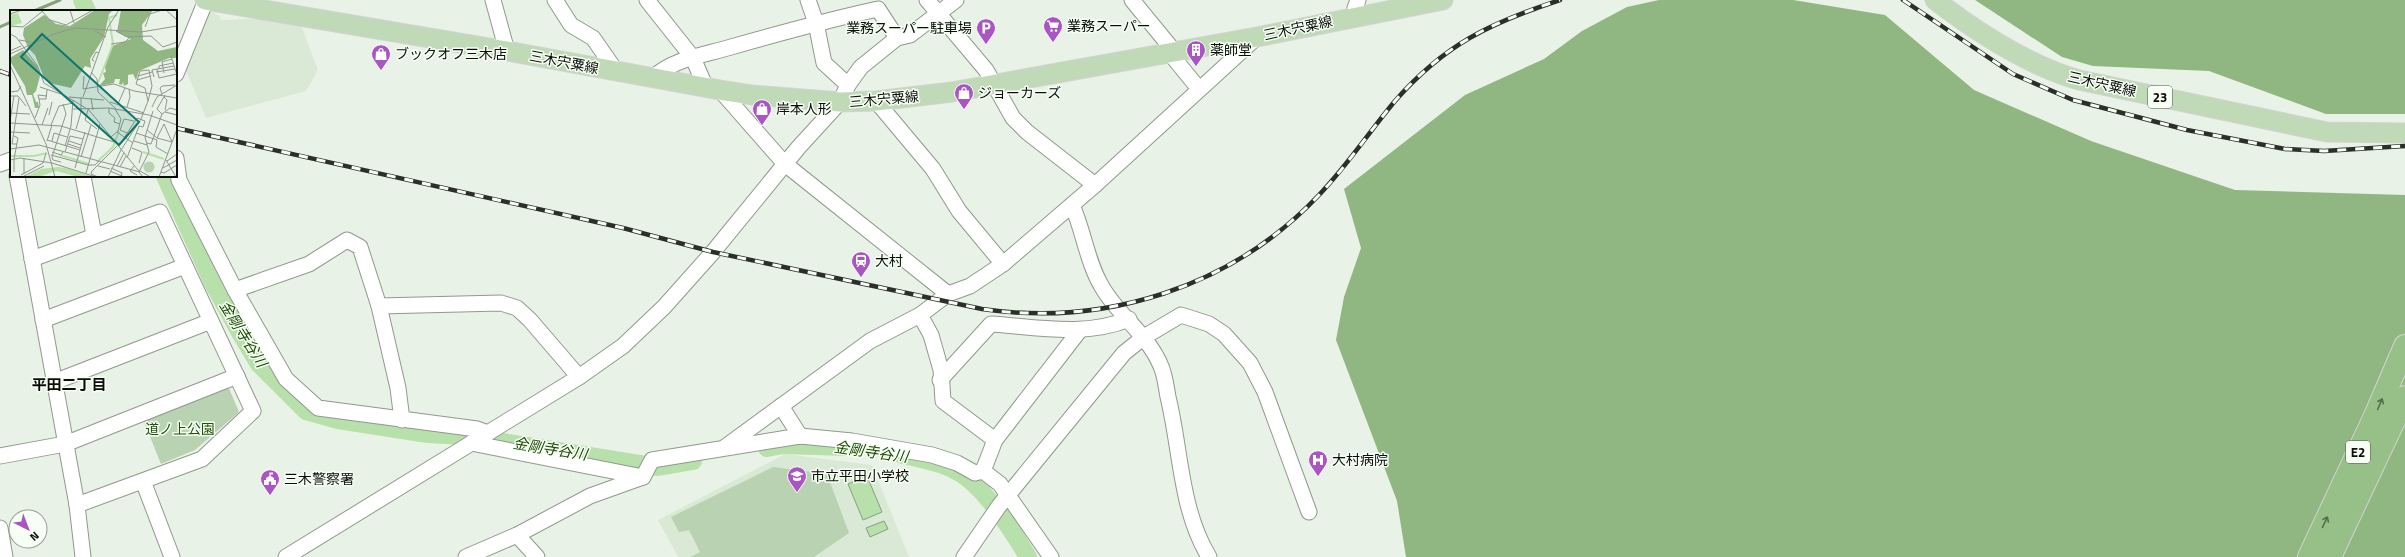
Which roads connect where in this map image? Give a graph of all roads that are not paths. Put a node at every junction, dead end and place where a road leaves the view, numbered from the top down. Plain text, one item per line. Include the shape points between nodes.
1 (206, 0) edge
2 (493, 0) edge
3 (555, 0) edge
4 (647, 0) edge
5 (808, 0) edge
6 (927, 0) edge
7 (956, 0) edge
8 (1443, 0) edge
9 (1935, 0) edge
10 (1139, 2) edge
11 (884, 5) edge
12 (1357, 8) edge
13 (939, 14) junction
14 (816, 23) junction
15 (1257, 37) junction
16 (897, 38) junction
17 (507, 51) junction
18 (1170, 51) junction
19 (693, 58) junction
20 (616, 71) junction
21 (177, 72) edge
22 (653, 78) junction
23 (994, 84) junction
24 (848, 85) junction
25 (713, 89) junction
26 (1200, 90) junction
27 (876, 101) junction
28 (840, 102) junction
29 (2405, 133) edge
30 (10, 160) edge
31 (0, 164) edge
32 (785, 164) junction
33 (177, 165) edge
34 (17, 177) edge
35 (83, 177) edge
36 (1095, 185) junction
37 (1072, 205) junction
38 (94, 236) junction
39 (32, 260) junction
40 (1003, 264) junction
41 (185, 266) junction
42 (236, 290) junction
43 (948, 294) junction
44 (379, 306) junction
45 (920, 315) junction
46 (1129, 319) junction
47 (43, 320) junction
48 (211, 321) junction
49 (1080, 330) junction
50 (1144, 337) junction
51 (2405, 346) edge
52 (237, 376) junction
53 (579, 377) junction
54 (940, 380) junction
55 (54, 382) junction
56 (2405, 397) edge
57 (781, 406) junction
58 (2405, 412) edge
59 (402, 420) junction
60 (488, 433) junction
61 (800, 436) junction
62 (995, 440) junction
63 (471, 443) junction
64 (65, 444) junction
65 (725, 447) junction
66 (0, 456) edge
67 (983, 470) junction
68 (643, 477) junction
69 (143, 481) junction
70 (1007, 496) junction
71 (77, 505) junction
72 (1309, 512) dead end
73 (0, 528) edge
74 (517, 535) junction
75 (5, 557) edge
76 (84, 557) edge
77 (172, 557) edge
78 (286, 557) edge
79 (466, 557) edge
80 (537, 557) edge
81 (964, 557) edge
82 (1051, 557) edge
83 (1209, 557) edge
84 (2309, 557) edge
85 (2330, 557) edge
86 (2339, 557) edge

1 - 17 main road, 三木宍粟線
1 - 21 street
2 - 17 street
3 - 20 street via 571,25 593,38
4 - 19 street
5 - 14 street
6 - 13 street
7 - 13 street
8 - 12 main road, 三木宍粟線
9 - 29 main road, 三木宍粟線 / 23 via 2032,63 2054,73 2327,132
10 - 18 street
11 - 14 street
11 - 16 street
12 - 15 main road, 三木宍粟線
13 - 16 street via 910,35
13 - 23 street via 986,70
14 - 19 street
14 - 24 street via 824,63
15 - 18 main road, 三木宍粟線
15 - 26 street
16 - 24 street via 861,67
17 - 20 main road, 三木宍粟線
18 - 23 main road, 三木宍粟線
18 - 26 street
19 - 22 street via 663,68
19 - 25 street
20 - 22 main road, 三木宍粟線
22 - 25 main road, 三木宍粟線
23 - 27 main road, 三木宍粟線
23 - 36 street via 1013,118 1026,132
24 - 28 street
25 - 28 main road, 三木宍粟線
25 - 32 street
26 - 36 street
27 - 28 main road, 三木宍粟線
27 - 40 street via 933,169 959,211
28 - 32 street
30 - 31 street
32 - 43 street
32 - 53 street via 664,307 623,346
33 - 42 street via 179,180
34 - 39 street
35 - 38 street
36 - 37 street
37 - 40 street
37 - 46 street via 1081,225 1088,258 1102,288
38 - 39 street
38 - 41 street via 160,212
39 - 47 street
40 - 43 street via 970,286
41 - 47 street
41 - 48 street
42 - 44 street via 309,264 347,240 360,247
42 - 59 street via 286,379 318,408
43 - 45 street
44 - 53 street via 501,303 516,308 530,320
44 - 59 street via 398,388
45 - 54 street via 931,335 941,370
45 - 57 street via 870,341
46 - 49 street via 1116,325
46 - 50 street
47 - 55 street
48 - 52 street
48 - 55 street
49 - 54 street via 991,324
49 - 62 street
50 - 70 street via 1124,352
50 - 72 street via 1181,315 1209,324 1224,334 1250,363 1265,392
50 - 83 street via 1161,365 1171,407 1188,508
84 -> 51 highway, E2
52 - 64 street
52 - 69 street via 253,411 202,459
53 - 60 street
54 - 62 street via 943,401
55 - 64 street
56 - 85 highway, E2
57 - 61 street
57 - 65 street
58 - 86 street
59 - 60 street via 477,429
60 - 63 street
61 - 65 street
61 - 67 street via 898,449 957,463 975,472
62 - 67 street
63 - 68 street
63 - 78 street
64 - 66 street
64 - 71 street
65 - 68 street via 652,460
67 - 70 street via 1000,484
68 - 74 street via 590,496
69 - 71 street
69 - 77 street
70 - 81 street
70 - 82 street
71 - 76 street
73 - 75 street
74 - 79 street
74 - 80 street

